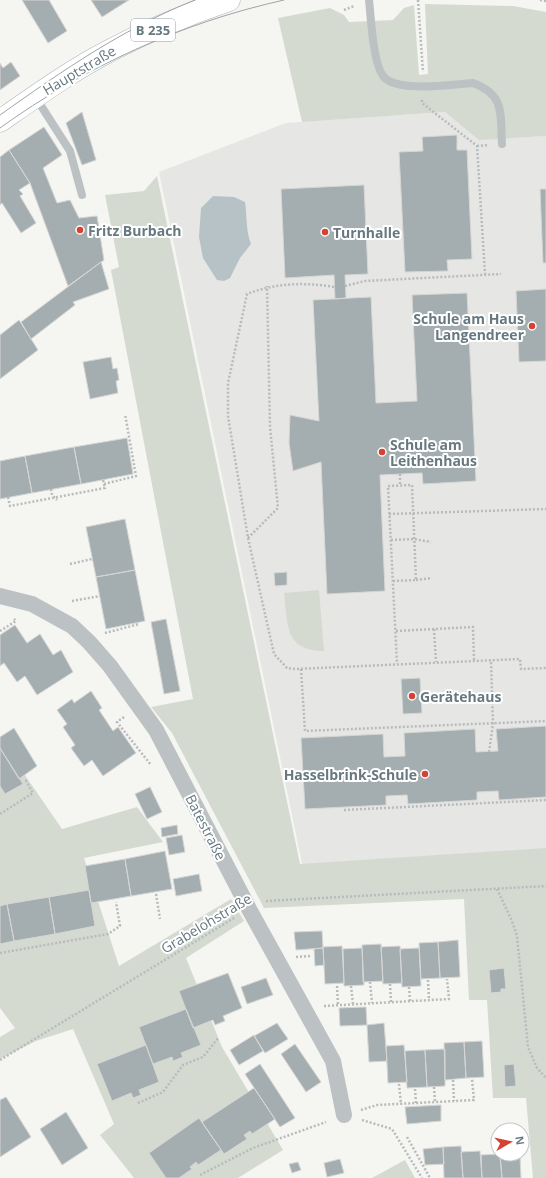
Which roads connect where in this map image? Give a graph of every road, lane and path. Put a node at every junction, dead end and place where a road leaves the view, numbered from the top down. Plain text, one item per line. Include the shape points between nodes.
1 (229, 0) edge
2 (369, 0) edge
3 (418, 0) edge
4 (540, 0) edge
5 (546, 1) edge
6 (421, 86) junction
7 (35, 97) junction
8 (0, 121) edge
9 (502, 144) dead end
10 (82, 195) dead end
11 (485, 274) junction
12 (501, 274) dead end
13 (267, 286) junction
14 (345, 286) dead end
15 (334, 287) dead end
16 (125, 414) dead end
17 (400, 474) dead end
18 (103, 480) dead end
19 (104, 484) junction
20 (400, 485) junction
21 (51, 489) dead end
22 (8, 497) dead end
23 (54, 497) junction
24 (57, 500) dead end
25 (546, 509) edge
26 (413, 513) junction
27 (389, 514) junction
28 (248, 538) junction
29 (414, 539) junction
30 (391, 540) junction
31 (431, 542) dead end
32 (92, 560) dead end
33 (70, 564) dead end
34 (432, 578) dead end
35 (416, 580) junction
36 (393, 581) junction
37 (0, 596) edge
38 (100, 596) dead end
39 (72, 601) dead end
40 (139, 624) dead end
41 (434, 629) junction
42 (396, 630) junction
43 (89, 642) junction
44 (474, 660) junction
45 (491, 660) junction
46 (436, 662) junction
47 (397, 664) junction
48 (546, 668) edge
49 (301, 669) junction
50 (120, 720) dead end
51 (546, 721) edge
52 (493, 724) junction
53 (489, 752) dead end
54 (151, 766) dead end
55 (25, 779) dead end
56 (546, 800) edge
57 (344, 810) dead end
58 (0, 814) edge
59 (546, 886) edge
60 (496, 889) junction
61 (156, 894) dead end
62 (116, 902) dead end
63 (249, 909) junction
64 (160, 919) dead end
65 (0, 953) edge
66 (447, 979) dead end
67 (428, 980) dead end
68 (370, 982) dead end
69 (390, 984) dead end
70 (336, 986) dead end
71 (351, 986) dead end
72 (409, 987) dead end
73 (429, 1000) junction
74 (410, 1001) junction
75 (391, 1002) junction
76 (372, 1003) junction
77 (353, 1004) junction
78 (338, 1005) junction
79 (304, 1007) junction
80 (219, 1036) dead end
81 (0, 1060) edge
82 (546, 1078) edge
83 (472, 1079) dead end
84 (453, 1080) dead end
85 (399, 1084) dead end
86 (434, 1087) dead end
87 (415, 1089) dead end
88 (454, 1101) junction
89 (138, 1102) dead end
90 (435, 1102) junction
91 (416, 1103) junction
92 (401, 1104) junction
93 (344, 1115) junction
94 (406, 1137) dead end
95 (200, 1175) dead end
96 (422, 1178) edge
97 (430, 1178) edge

1 - 7 main road, Hauptstraße / B 235 via 189,14 127,42 98,57
2 - 6 lane via 378,67 384,78 393,84
3 - 6 path via 423,70
4 - 5 path
6 - 9 lane via 473,83 492,93 500,104
6 - 11 path via 422,103 477,146
7 - 8 main road, Hauptstraße / B 235
7 - 10 lane via 70,151
11 - 12 path
11 - 14 path via 365,281
13 - 15 path via 311,283
13 - 28 path via 270,426 278,508
13 - 28 path via 247,294 228,383 228,416
16 - 19 path via 136,476
17 - 20 path
18 - 19 path
19 - 23 path via 105,488
20 - 26 path via 412,485
20 - 27 path via 388,486
21 - 23 path
22 - 23 path via 10,506
23 - 24 path
25 - 26 path
26 - 27 path
26 - 29 path
27 - 30 path
28 - 49 path via 274,654 287,668
29 - 30 path
29 - 31 path
29 - 35 path
30 - 36 path
32 - 33 path
34 - 35 path
35 - 36 path
36 - 42 path
37 - 43 street, Batestraße via 32,604 55,615
38 - 39 path
40 - 43 path via 99,634
41 - 42 path
41 - 44 path via 473,627
41 - 46 path
42 - 47 path
43 - 63 street, Batestraße via 133,696 156,730
44 - 45 path
44 - 46 path
45 - 48 path via 520,659 521,670
45 - 52 path
46 - 47 path
47 - 49 path
49 - 52 path via 304,731
50 - 54 path via 117,722
51 - 52 path
52 - 53 path
55 - 58 path via 33,793
56 - 57 path
59 - 60 path, Grabelohstraße
60 - 63 path, Grabelohstraße via 262,902
60 - 82 path via 517,936 528,1047 537,1068
61 - 64 path
62 - 65 path via 120,926 108,934
63 - 79 street, Batestraße
63 - 81 path, Grabelohstraße
66 - 73 path via 448,999
67 - 73 path
68 - 76 path
69 - 75 path
70 - 78 path
71 - 77 path
72 - 74 path
73 - 74 path
74 - 75 path
75 - 76 path
76 - 77 path
77 - 78 path
78 - 79 path
79 - 93 street, Batestraße via 333,1061
80 - 89 path via 203,1057 182,1065 163,1092
83 - 88 path via 474,1100
84 - 88 path
85 - 92 path
86 - 90 path
87 - 91 path
88 - 90 path
90 - 91 path
91 - 92 path
92 - 93 path via 377,1106
93 - 95 path via 278,1138
93 - 96 path via 392,1129
94 - 97 path

